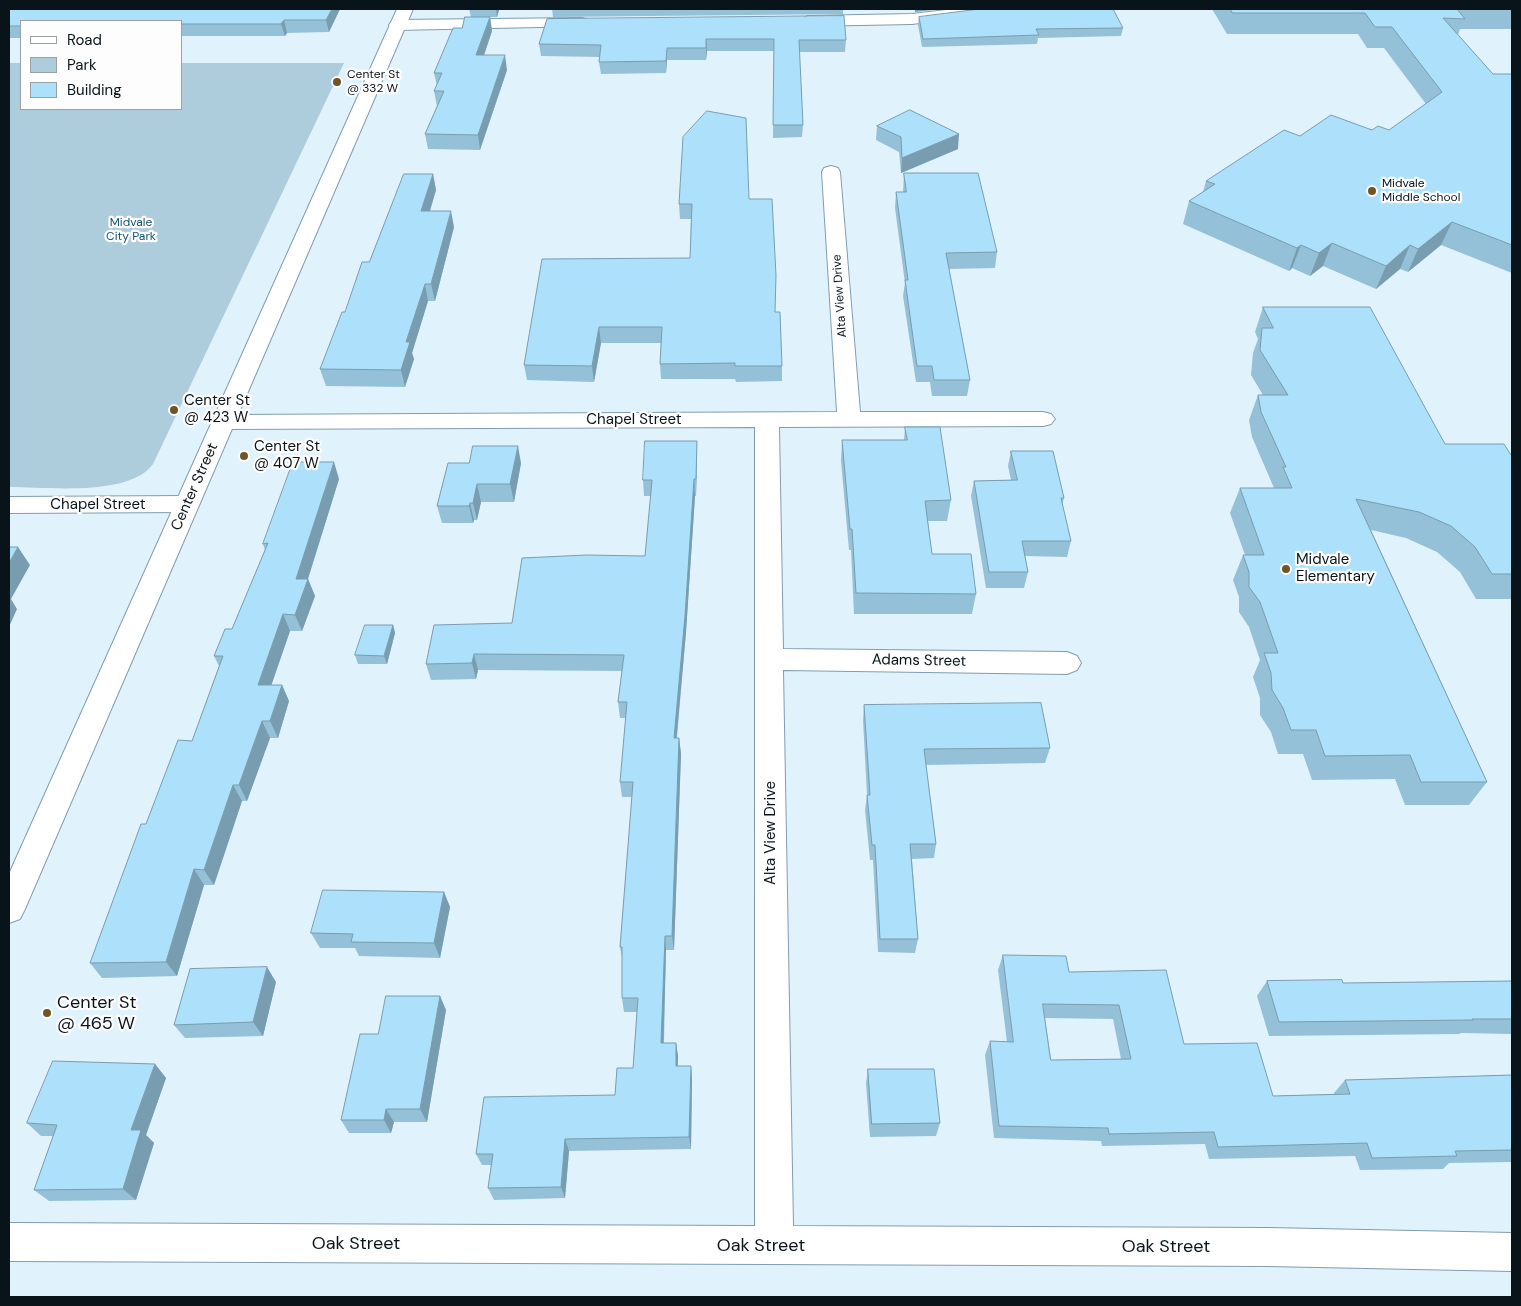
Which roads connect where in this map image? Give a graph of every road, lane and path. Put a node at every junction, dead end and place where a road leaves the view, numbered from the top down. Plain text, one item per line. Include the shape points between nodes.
1 (988, 9) edge
2 (401, 17) edge
3 (792, 21) edge
4 (595, 23) edge
5 (831, 172) dead end
6 (849, 419) junction
7 (1043, 419) dead end
8 (767, 420) junction
9 (224, 422) junction
10 (188, 504) junction
11 (9, 505) edge
12 (770, 659) junction
13 (1067, 663) dead end
14 (9, 909) edge
15 (9, 1242) edge
16 (774, 1246) junction
17 (1512, 1252) edge

1 - 3 street via 912,19
2 - 4 street
2 - 9 street, Center Street
5 - 6 street, Alta View Drive
6 - 7 street, Chapel Street
6 - 8 street, Chapel Street
8 - 9 street, Chapel Street
8 - 12 street, Alta View Drive
9 - 10 street, Center Street
10 - 11 street, Chapel Street
10 - 14 street, Center Street
12 - 13 street, Adams Street
12 - 16 street, Alta View Drive
15 - 16 street, Oak Street
16 - 17 street, Oak Street via 1258,1247

